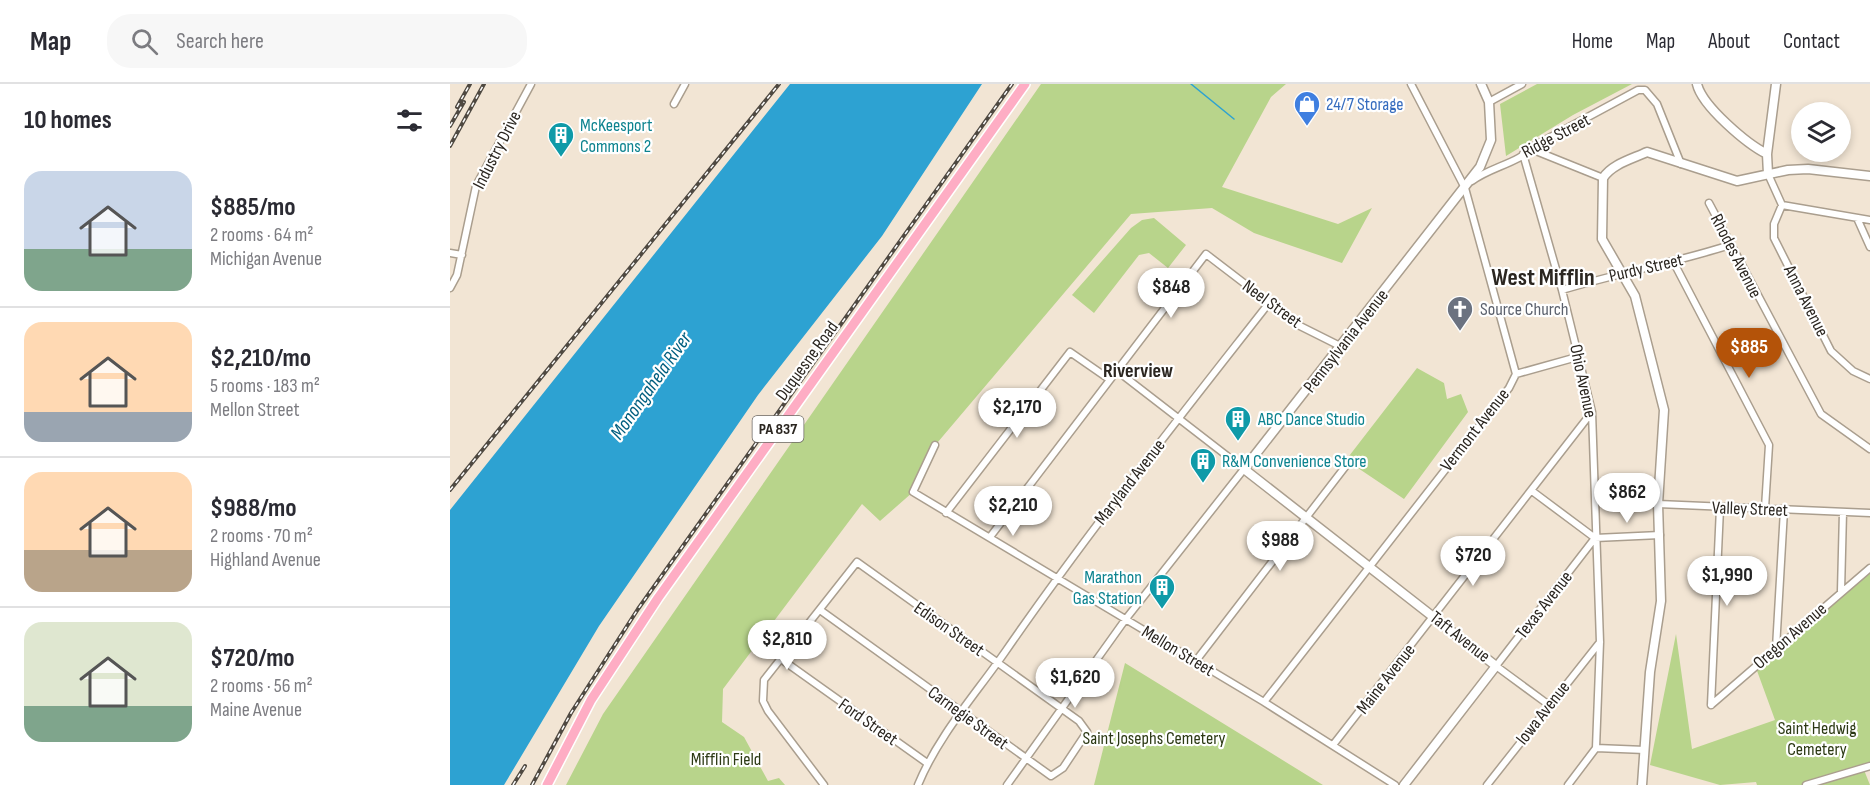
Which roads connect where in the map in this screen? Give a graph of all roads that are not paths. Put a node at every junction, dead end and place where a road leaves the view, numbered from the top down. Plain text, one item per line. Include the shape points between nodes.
1 (531, 84) edge
2 (685, 84) edge
3 (1025, 84) edge
4 (1411, 84) edge
5 (1481, 84) edge
6 (1522, 84) edge
7 (1697, 84) edge
8 (1776, 84) edge
9 (1489, 102) junction
10 (674, 104) dead end
11 (1531, 149) junction
12 (1523, 154) junction
13 (1767, 154) junction
14 (1681, 164) junction
15 (1768, 174) junction
16 (1870, 176) edge
17 (1603, 178) junction
18 (1465, 188) junction
19 (1709, 203) dead end
20 (1782, 205) junction
21 (1857, 218) junction
22 (1870, 220) edge
23 (1730, 245) junction
24 (1870, 247) edge
25 (450, 253) edge
26 (462, 255) junction
27 (1674, 263) junction
28 (1623, 271) junction
29 (450, 288) edge
30 (1562, 290) junction
31 (1269, 303) junction
32 (1341, 347) junction
33 (1578, 357) junction
34 (1116, 370) junction
35 (1516, 374) junction
36 (1109, 379) junction
37 (1870, 379) edge
38 (1592, 412) junction
39 (1179, 419) junction
40 (935, 445) dead end
41 (1870, 450) edge
42 (1345, 467) dead end
43 (1244, 469) junction
44 (1532, 491) junction
45 (1658, 504) junction
46 (1720, 508) junction
47 (1765, 508) junction
48 (1784, 510) junction
49 (1843, 512) junction
50 (946, 513) junction
51 (1870, 513) edge
52 (1306, 518) junction
53 (1660, 535) junction
54 (990, 537) junction
55 (1596, 538) junction
56 (1369, 567) junction
57 (1870, 568) edge
58 (1057, 577) junction
59 (1841, 591) junction
60 (820, 610) junction
61 (1434, 617) junction
62 (1125, 620) junction
63 (1600, 642) junction
64 (1776, 648) junction
65 (781, 659) junction
66 (998, 662) junction
67 (1195, 662) junction
68 (1496, 666) junction
69 (1264, 702) junction
70 (1549, 705) junction
71 (1060, 710) junction
72 (960, 712) junction
73 (1071, 716) joint
74 (1333, 745) junction
75 (1596, 748) junction
76 (1645, 750) junction
77 (1025, 760) junction
78 (927, 763) junction
79 (1870, 766) edge
80 (548, 785) edge
81 (824, 785) edge
82 (918, 785) edge
83 (1007, 785) edge
84 (1395, 785) edge
85 (1404, 785) edge
86 (1487, 785) edge
87 (1568, 785) edge
88 (1642, 785) edge
89 (1806, 785) edge

1 - 26 street, Industry Drive via 476,186
2 - 10 street
3 - 80 main road, Duquesne Road / PA 837 via 658,598 591,700
4 - 18 street, Vermont Avenue
5 - 9 street, Pennsylvania Avenue
6 - 9 street
7 - 13 street via 1714,110 1753,147
8 - 13 street
9 - 18 street, Pennsylvania Avenue via 1491,140 1480,167
11 - 12 street, Ridge Street
11 - 14 street, Ridge Street via 1638,90 1649,92
11 - 17 street
12 - 18 street, Ridge Street via 1482,173
12 - 30 street, Ohio Avenue
13 - 15 street
14 - 15 street via 1737,181
14 - 17 street via 1647,152 1620,164
15 - 16 street via 1808,169
15 - 20 street
17 - 28 street via 1602,239
18 - 32 street, Pennsylvania Avenue
18 - 35 street, Vermont Avenue
19 - 23 street, Rhodes Avenue
20 - 21 street
20 - 37 street, Anna Avenue via 1774,225 1774,238 1831,351 1853,371
21 - 22 street
21 - 24 street
23 - 27 street, Purdy Street
23 - 41 street, Rhodes Avenue via 1821,414
25 - 26 street
26 - 29 street, Industry Drive via 458,275
27 - 28 street, Purdy Street
27 - 47 street via 1769,444
28 - 30 street, Purdy Street
28 - 45 street via 1635,296 1664,410
30 - 33 street, Ohio Avenue
31 - 32 street, Neel Street via 1302,328
31 - 34 street, Neel Street via 1206,255
31 - 39 street, Maryland Avenue
32 - 43 street, Pennsylvania Avenue
33 - 35 street
33 - 38 street, Ohio Avenue
34 - 36 street
34 - 39 street, Taft Avenue
35 - 56 street, Vermont Avenue
36 - 50 street via 1070,352
36 - 54 street
38 - 44 street, Maine Avenue
38 - 55 street, Ohio Avenue
39 - 43 street, Taft Avenue
39 - 58 street, Maryland Avenue
40 - 50 street, Mellon Street via 913,492
42 - 52 street
43 - 52 street, Taft Avenue
43 - 62 street, Pennsylvania Avenue
44 - 55 street
44 - 61 street, Maine Avenue
45 - 46 street, Valley Street
45 - 53 street
46 - 47 street, Valley Street
46 - 64 street, Oregon Avenue via 1711,705
47 - 48 street, Valley Street
48 - 49 street, Valley Street
48 - 64 street
49 - 51 street
49 - 59 street
50 - 54 street, Mellon Street
52 - 56 street, Taft Avenue
52 - 67 street
53 - 55 street
53 - 76 street via 1661,601 1650,672
54 - 58 street, Mellon Street
55 - 63 street, Ohio Avenue
55 - 68 street, Texas Avenue
56 - 61 street, Taft Avenue
56 - 69 street, Vermont Avenue
57 - 59 street, Oregon Avenue
58 - 62 street, Mellon Street
58 - 66 street, Maryland Avenue
59 - 64 street, Oregon Avenue
60 - 65 street
60 - 66 street, Edison Street via 857,562
60 - 72 street, Carnegie Street
61 - 68 street, Taft Avenue
61 - 74 street, Maine Avenue
62 - 67 street, Mellon Street
62 - 71 street, Pennsylvania Avenue
63 - 70 street, Iowa Avenue
63 - 75 street, Ohio Avenue
65 - 78 street, Ford Street
65 - 81 street via 764,680 763,700
66 - 71 street, Edison Street
66 - 72 street, Maryland Avenue
67 - 69 street, Mellon Street
68 - 70 street, Taft Avenue
68 - 85 street, Texas Avenue
69 - 74 street, Mellon Street
70 - 86 street, Iowa Avenue
71 - 73 street, Edison Street
71 - 77 street, Pennsylvania Avenue
72 - 77 street, Carnegie Street
72 - 78 street, Maryland Avenue
73 - 77 street, Carnegie Street via 1087,732 1056,774 1051,777
74 - 84 street, Mellon Street
75 - 76 street
75 - 87 street
76 - 88 street
77 - 83 street, Pennsylvania Avenue
78 - 82 street, Maryland Avenue
79 - 89 street

